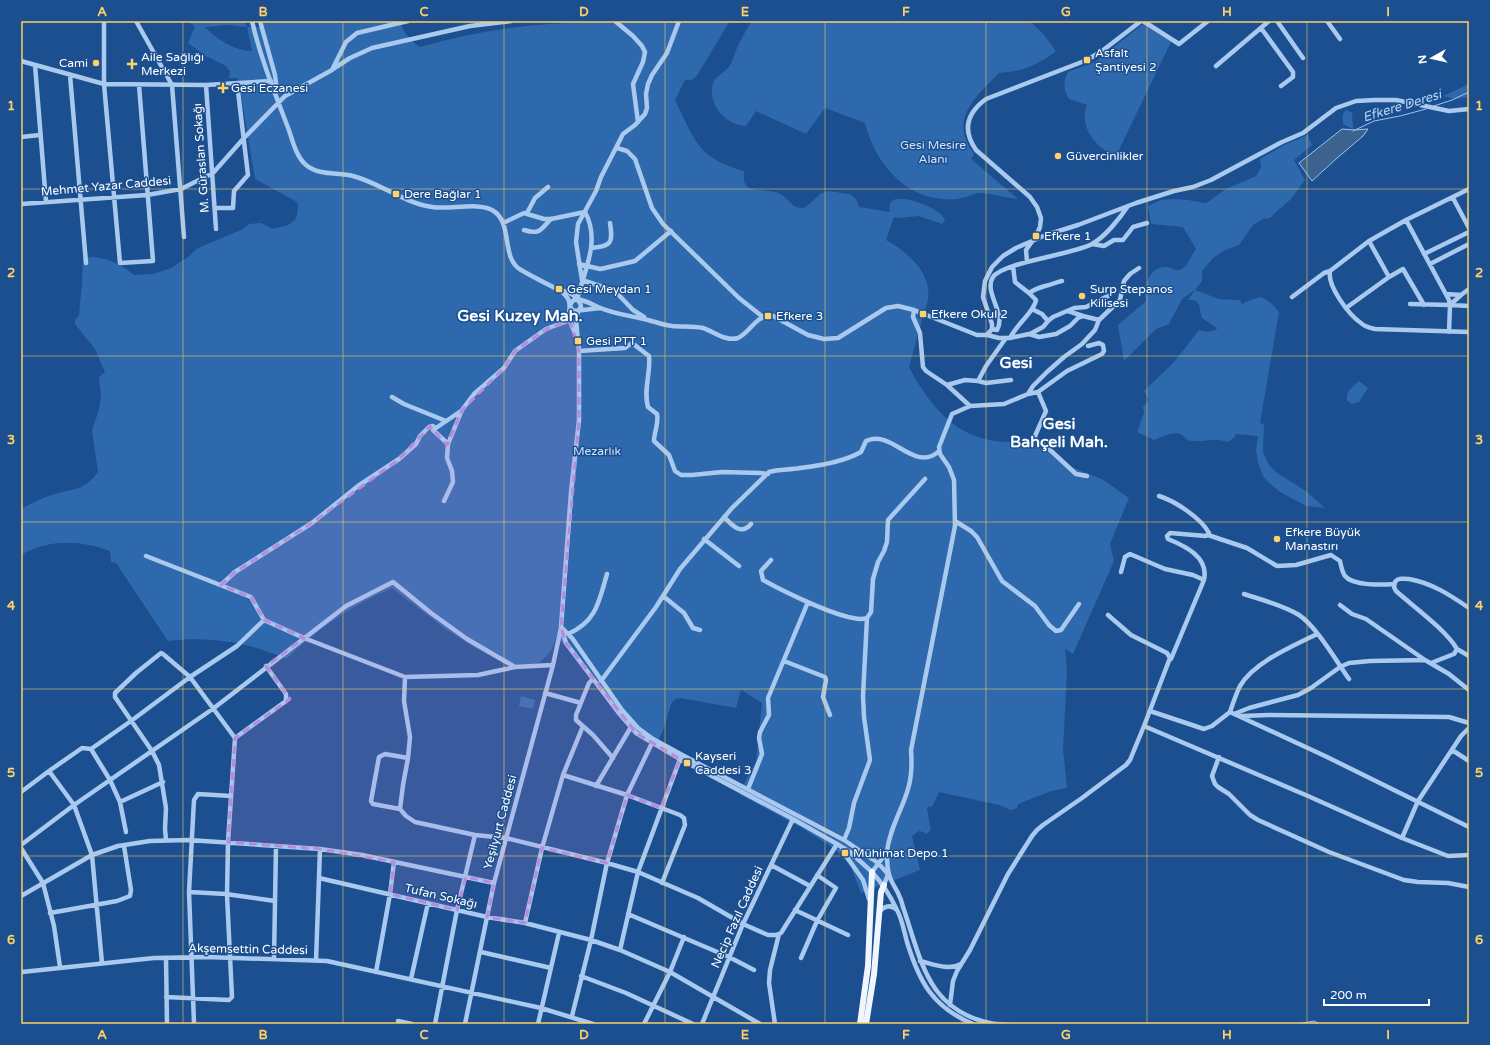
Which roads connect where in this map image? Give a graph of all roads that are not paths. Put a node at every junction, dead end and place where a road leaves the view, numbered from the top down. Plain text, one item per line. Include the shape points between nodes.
1 (104, 21) edge
2 (136, 21) edge
3 (252, 21) edge
4 (260, 21) edge
5 (408, 21) edge
6 (511, 21) edge
7 (615, 21) edge
8 (679, 21) edge
9 (1142, 21) edge
10 (1208, 21) edge
11 (1269, 21) edge
12 (1277, 21) edge
13 (1327, 21) edge
14 (1261, 28) junction
15 (1340, 39) dead end
16 (1303, 58) dead end
17 (21, 61) edge
18 (35, 65) junction
19 (1216, 66) dead end
20 (332, 70) junction
21 (70, 75) junction
22 (271, 81) junction
23 (237, 83) junction
24 (104, 84) junction
25 (139, 85) junction
26 (172, 85) junction
27 (206, 85) junction
28 (1281, 86) dead end
29 (278, 102) junction
30 (1469, 109) edge
31 (638, 122) junction
32 (40, 135) junction
33 (21, 137) edge
34 (244, 138) junction
35 (617, 148) junction
36 (213, 173) junction
37 (548, 187) dead end
38 (180, 189) junction
39 (1469, 189) edge
40 (147, 195) junction
41 (113, 198) junction
42 (1452, 198) junction
43 (81, 200) junction
44 (46, 202) junction
45 (21, 204) edge
46 (1128, 206) junction
47 (215, 208) junction
48 (585, 212) junction
49 (527, 213) junction
50 (551, 219) junction
51 (1406, 220) junction
52 (503, 223) junction
53 (610, 223) dead end
54 (1146, 223) dead end
55 (1469, 228) edge
56 (216, 229) dead end
57 (524, 230) dead end
58 (671, 231) junction
59 (1469, 232) edge
60 (184, 237) dead end
61 (1033, 240) junction
62 (1369, 241) junction
63 (1092, 244) junction
64 (1469, 244) edge
65 (591, 248) junction
66 (1424, 254) junction
67 (86, 262) dead end
68 (1027, 262) junction
69 (579, 264) junction
70 (1430, 264) junction
71 (586, 265) junction
72 (1013, 266) junction
73 (1139, 268) dead end
74 (1330, 271) junction
75 (1389, 277) junction
76 (582, 280) junction
77 (1062, 281) dead end
78 (558, 289) junction
79 (1469, 289) edge
80 (1029, 293) junction
81 (1446, 294) junction
82 (1461, 295) junction
83 (1108, 296) dead end
84 (1292, 296) dead end
85 (577, 300) junction
86 (1410, 304) dead end
87 (570, 305) junction
88 (1424, 305) junction
89 (1450, 305) junction
90 (1469, 306) edge
91 (601, 308) junction
92 (1346, 308) junction
93 (1032, 309) junction
94 (914, 310) junction
95 (578, 311) junction
96 (1068, 311) junction
97 (1083, 316) junction
98 (763, 317) junction
99 (570, 320) junction
100 (1099, 320) junction
101 (1048, 321) junction
102 (655, 322) junction
103 (992, 329) junction
104 (1449, 332) junction
105 (1469, 332) edge
106 (1029, 334) junction
107 (987, 335) junction
108 (1008, 338) junction
109 (578, 341) junction
110 (1088, 346) dead end
111 (579, 351) junction
112 (1011, 380) dead end
113 (978, 381) junction
114 (947, 385) junction
115 (1038, 392) junction
116 (1028, 394) junction
117 (392, 397) dead end
118 (970, 406) junction
119 (462, 410) junction
120 (446, 421) junction
121 (435, 428) junction
122 (448, 444) junction
123 (939, 451) junction
124 (768, 474) junction
125 (1087, 476) dead end
126 (926, 479) dead end
127 (1160, 496) dead end
128 (444, 501) dead end
129 (724, 517) junction
130 (955, 521) junction
131 (751, 524) dead end
132 (1208, 535) junction
133 (704, 539) junction
134 (146, 556) dead end
135 (771, 560) dead end
136 (738, 566) dead end
137 (1121, 572) dead end
138 (607, 574) dead end
139 (1204, 580) junction
140 (1394, 584) junction
141 (221, 585) junction
142 (1244, 594) dead end
143 (662, 596) junction
144 (808, 602) junction
145 (1079, 604) dead end
146 (1340, 604) dead end
147 (1469, 608) edge
148 (1108, 615) dead end
149 (867, 618) junction
150 (264, 620) junction
151 (561, 626) junction
152 (700, 630) dead end
153 (568, 634) junction
154 (1316, 634) junction
155 (304, 638) junction
156 (1457, 649) junction
157 (1469, 656) edge
158 (1170, 660) junction
159 (1425, 660) junction
160 (784, 661) junction
161 (1431, 663) junction
162 (553, 665) junction
163 (266, 666) junction
164 (515, 667) junction
165 (1340, 667) junction
166 (190, 677) junction
167 (405, 677) junction
168 (593, 679) junction
169 (1349, 679) dead end
170 (601, 680) junction
171 (1469, 690) edge
172 (545, 693) junction
173 (581, 703) junction
174 (214, 708) junction
175 (1150, 711) junction
176 (1232, 713) junction
177 (830, 715) dead end
178 (1240, 716) junction
179 (131, 721) junction
180 (1469, 723) edge
181 (583, 726) junction
182 (631, 726) junction
183 (1144, 726) junction
184 (1469, 728) edge
185 (235, 738) junction
186 (652, 743) junction
187 (91, 749) junction
188 (1452, 750) junction
189 (152, 751) junction
190 (1219, 757) junction
191 (408, 758) junction
192 (613, 758) junction
193 (680, 759) junction
194 (1469, 762) edge
195 (49, 771) junction
196 (563, 775) junction
197 (110, 780) junction
198 (163, 782) junction
199 (596, 786) junction
200 (748, 789) junction
201 (21, 792) edge
202 (627, 795) junction
203 (231, 796) junction
204 (1418, 801) junction
205 (120, 802) junction
206 (74, 805) junction
207 (661, 808) junction
208 (400, 809) junction
209 (793, 819) junction
210 (1469, 827) edge
211 (126, 832) dead end
212 (475, 835) junction
213 (506, 838) junction
214 (1402, 838) junction
215 (166, 840) junction
216 (191, 840) junction
217 (844, 840) junction
218 (228, 842) junction
219 (837, 844) junction
220 (21, 845) edge
221 (124, 846) junction
222 (276, 846) junction
223 (21, 848) edge
224 (542, 848) junction
225 (320, 849) junction
226 (888, 852) junction
227 (92, 855) junction
228 (1469, 855) edge
229 (394, 862) junction
230 (607, 863) junction
231 (878, 863) junction
232 (771, 865) junction
233 (638, 872) junction
234 (872, 872) junction
235 (888, 874) junction
236 (817, 875) junction
237 (466, 877) junction
238 (319, 878) junction
239 (43, 883) junction
240 (494, 883) junction
241 (662, 883) junction
242 (884, 885) junction
243 (810, 886) junction
244 (1469, 887) edge
245 (189, 892) junction
246 (390, 894) junction
247 (228, 895) junction
248 (21, 896) edge
249 (275, 901) junction
250 (428, 903) junction
251 (97, 904) junction
252 (871, 909) junction
253 (457, 910) junction
254 (795, 910) junction
255 (898, 911) junction
256 (50, 913) junction
257 (628, 914) junction
258 (878, 915) junction
259 (487, 917) junction
260 (817, 921) junction
261 (525, 923) junction
262 (743, 924) junction
263 (559, 933) junction
264 (779, 934) junction
265 (848, 935) dead end
266 (684, 937) junction
267 (591, 940) junction
268 (620, 950) junction
269 (481, 952) junction
270 (192, 957) junction
271 (729, 957) junction
272 (166, 958) junction
273 (231, 958) junction
274 (801, 958) dead end
275 (274, 960) junction
276 (316, 961) junction
277 (920, 961) junction
278 (963, 962) junction
279 (102, 963) junction
280 (60, 967) junction
281 (551, 968) junction
282 (754, 970) dead end
283 (22, 972) edge
284 (376, 972) junction
285 (670, 972) junction
286 (582, 976) junction
287 (411, 979) junction
288 (442, 986) junction
289 (471, 992) junction
290 (166, 997) junction
291 (193, 998) junction
292 (713, 998) junction
293 (950, 1005) junction
294 (654, 1006) junction
295 (542, 1008) junction
296 (572, 1016) junction
297 (398, 1021) dead end
298 (194, 1022) dead end
299 (166, 1024) edge
300 (412, 1024) edge
301 (435, 1024) edge
302 (465, 1024) edge
303 (538, 1024) edge
304 (593, 1024) edge
305 (644, 1024) edge
306 (693, 1024) edge
307 (702, 1024) edge
308 (760, 1024) edge
309 (775, 1024) edge
310 (860, 1024) edge
311 (866, 1024) edge
312 (973, 1024) edge
313 (994, 1024) edge

1 - 24 street
2 - 26 street
3 - 22 street
4 - 29 street via 275,75
5 - 20 street via 357,33 346,42
6 - 20 street, Mehmet Yazar Caddesi via 470,26 372,48
7 - 31 street via 634,36 645,52 632,84
8 - 31 street via 667,53 650,79 646,111
9 - 10 street via 1179,44
9 - 61 street via 1087,60 986,99 972,112 968,126 971,143 1030,197 1039,210 1040,227
11 - 14 street
12 - 16 street
13 - 15 street
14 - 19 street
14 - 28 street via 1293,72 1292,77
17 - 18 street
18 - 21 street
18 - 32 street
20 - 29 street, Mehmet Yazar Caddesi via 297,88
21 - 24 street
21 - 43 street
22 - 23 street
22 - 29 street
23 - 27 street
23 - 34 street
24 - 25 street
24 - 41 street
25 - 26 street
25 - 40 street
26 - 27 street
26 - 38 street
27 - 36 street, M. Güraslan Sokağı
29 - 34 street, Mehmet Yazar Caddesi
29 - 52 street via 300,157 313,170 352,175 431,207 485,207 493,210
30 - 46 street via 1449,111 1396,100 1356,101 1336,108 1303,133 1210,180
31 - 35 street via 623,134
32 - 33 street
32 - 44 street
34 - 36 street, Mehmet Yazar Caddesi
34 - 47 street via 248,175 234,191 233,208
35 - 48 street
35 - 58 street via 627,151 635,159 654,212
36 - 38 street, Mehmet Yazar Caddesi
36 - 47 street, M. Güraslan Sokağı
37 - 49 street via 536,198
38 - 40 street, Mehmet Yazar Caddesi
38 - 60 street
39 - 42 street
40 - 41 street, Mehmet Yazar Caddesi
40 - 41 street via 153,261 120,263
41 - 43 street, Mehmet Yazar Caddesi
42 - 51 street
42 - 55 street
43 - 44 street, Mehmet Yazar Caddesi
43 - 67 street
44 - 45 street, Mehmet Yazar Caddesi
46 - 61 street
46 - 63 street
47 - 56 street, M. Güraslan Sokağı
48 - 50 street
48 - 65 street via 591,230
48 - 69 street via 576,229
49 - 50 street
49 - 52 street
50 - 57 street via 536,233
51 - 62 street
51 - 66 street
52 - 78 street via 511,258 516,267
53 - 65 street via 610,242 603,247
54 - 63 street via 1134,227 1123,240 1114,240 1104,246
58 - 71 street via 635,261 600,269
58 - 98 street via 739,298
59 - 66 street
61 - 68 street via 1026,250
61 - 103 street via 1003,256 992,267 985,281 983,297
62 - 74 street
62 - 75 street
63 - 68 street
64 - 70 street
65 - 71 street
66 - 70 street
68 - 72 street
69 - 71 street
69 - 76 street
70 - 81 street
71 - 76 street
72 - 80 street via 1015,282
72 - 103 street via 992,278 993,297 1000,323 998,330
73 - 100 street via 1124,282 1120,300
74 - 84 street
74 - 92 street via 1336,292
75 - 88 street via 1403,268
75 - 92 street
76 - 85 street
76 - 102 street via 615,291 637,313
77 - 80 street via 1037,287
78 - 85 street via 572,294
78 - 87 street via 566,296
79 - 82 street
80 - 93 street via 1036,300
81 - 82 street
81 - 89 street
82 - 89 street
83 - 96 street via 1086,307
85 - 87 street
85 - 91 street
85 - 95 street via 582,305
86 - 88 street
87 - 95 street via 573,311
87 - 99 street
88 - 89 street
89 - 90 street
89 - 104 street
91 - 95 street
91 - 102 street
92 - 104 street via 1358,322 1371,328
93 - 101 street
93 - 108 street
94 - 98 street via 898,306 886,308 838,338 824,339 808,335 773,316
94 - 107 street via 978,335
94 - 114 street via 913,317 920,333 923,367
95 - 109 street
96 - 97 street
96 - 101 street
97 - 100 street
97 - 106 street via 1056,334 1039,337
98 - 102 street via 738,338 726,338 703,328
99 - 109 street
99 - 119 street via 546,329 515,351 504,368 474,394
100 - 116 street via 1095,330 1082,344 1047,372
101 - 106 street via 1044,327
103 - 107 street
104 - 105 street
106 - 108 street
107 - 108 street
108 - 113 street via 986,366
109 - 111 street, Yeşilyurt Caddesi
110 - 115 street via 1099,342 1104,351 1067,371
111 - 124 street via 625,348 632,343 649,356 646,395 648,407 657,414 658,419 654,441 669,455 675,471 681,475 722,472
111 - 151 street, Yeşilyurt Caddesi via 579,420
112 - 113 street via 986,383
113 - 114 street via 965,380
114 - 118 street
115 - 116 street
115 - 125 street via 1046,411 1035,439 1076,474
116 - 118 street via 1004,404
117 - 120 street
118 - 123 street via 952,414
119 - 120 street
119 - 122 street
120 - 121 street
121 - 122 street via 433,430
121 - 141 street via 430,426 416,444 398,459 358,486 312,523 235,572
122 - 128 street via 447,458 453,482
123 - 124 street via 930,456 917,457 890,443 871,440 866,441 861,452 846,458 802,468 776,470
123 - 130 street via 954,480
124 - 129 street
126 - 149 street via 888,520 886,545 873,579 871,612
127 - 132 street via 1183,507 1208,531
129 - 131 street via 738,529
129 - 133 street
130 - 145 street via 977,537 1002,580 1035,606 1056,631 1061,630
130 - 226 street via 912,750 909,788 895,823
132 - 139 street via 1170,533 1167,536 1199,559 1206,572
132 - 140 street via 1247,548 1277,566 1296,565 1331,556 1340,561 1344,574 1349,579 1376,585
133 - 136 street
133 - 143 street
134 - 141 street
135 - 144 street via 761,571 763,580
137 - 139 street via 1125,557 1130,554 1165,569
138 - 153 street via 592,616 584,625
139 - 158 street
140 - 147 street via 1401,578 1420,581
140 - 156 street via 1396,591 1429,619
141 - 150 street via 251,597
142 - 154 street via 1290,610 1309,623
143 - 152 street via 684,613 693,628
143 - 170 street
144 - 149 street via 854,619
144 - 160 street
146 - 159 street
148 - 158 street via 1131,635 1169,654
149 - 217 street via 863,696 870,760
150 - 155 street
150 - 166 street via 238,646
151 - 153 street
151 - 162 street, Yeşilyurt Caddesi
151 - 168 street via 566,643
153 - 170 street
154 - 165 street
154 - 176 street via 1264,663 1251,674 1241,685
155 - 163 street
155 - 164 street via 346,606 392,582 467,639
155 - 167 street
156 - 157 street
156 - 161 street via 1454,654
158 - 175 street
159 - 161 street
159 - 165 street via 1358,661
160 - 177 street via 825,677 823,698
160 - 200 street via 768,698 768,716 759,738 762,754
161 - 171 street
162 - 164 street
162 - 172 street, Yeşilyurt Caddesi
163 - 174 street
163 - 185 street via 286,694 286,700
164 - 167 street via 478,675
165 - 169 street
165 - 176 street via 1298,695
166 - 174 street
166 - 179 street
166 - 179 street via 163,654 158,655 115,693 114,697
167 - 191 street via 404,701 410,737
168 - 173 street
168 - 182 street
170 - 200 street via 638,728 680,754
172 - 173 street
172 - 213 street, Yeşilyurt Caddesi
173 - 181 street via 576,718
174 - 185 street
174 - 189 street
175 - 176 street via 1204,729
175 - 183 street
176 - 178 street
178 - 180 street via 1449,717
178 - 204 street
179 - 187 street
179 - 189 street
181 - 192 street
181 - 196 street
182 - 186 street via 636,733
182 - 192 street
183 - 190 street
183 - 278 street via 1126,765 1043,824 1032,836 1008,874
184 - 188 street
185 - 203 street
186 - 193 street
186 - 202 street
187 - 195 street via 82,748
187 - 197 street
188 - 194 street
188 - 204 street
189 - 197 street
189 - 198 street
190 - 214 street
190 - 244 street via 1212,776 1215,784 1258,820 1329,852 1404,880
191 - 208 street
191 - 208 street via 381,755 378,759 372,794 373,804
192 - 199 street
193 - 207 street
193 - 209 street
195 - 201 street
195 - 206 street
196 - 199 street
196 - 224 street
197 - 205 street
197 - 206 street
198 - 205 street
198 - 215 street
199 - 202 street
200 - 217 street
202 - 207 street
202 - 230 street
203 - 216 street via 198,794 194,800
203 - 218 street
204 - 210 street
204 - 214 street
205 - 211 street
206 - 220 street
206 - 227 street
207 - 233 street
207 - 241 street via 680,815 685,822
208 - 212 street via 415,822
209 - 219 street
209 - 232 street, Necip Fazıl Caddesi
212 - 213 street
212 - 237 street
213 - 224 street
213 - 240 street, Yeşilyurt Caddesi
214 - 228 street via 1448,856
215 - 216 street
215 - 221 street
216 - 218 street
216 - 245 street
217 - 231 street
218 - 222 street
218 - 247 street
219 - 234 street
219 - 236 street
219 - 252 street via 863,880
221 - 227 street
221 - 251 street via 130,896
222 - 225 street
222 - 249 street
223 - 239 street
224 - 230 street
224 - 261 street
225 - 229 street
225 - 238 street
226 - 231 street
226 - 235 street
227 - 239 street
227 - 251 street
229 - 237 street
229 - 246 street, Tufan Sokağı
230 - 233 street
230 - 267 street
231 - 234 street
231 - 235 street
232 - 243 street
232 - 262 street, Necip Fazıl Caddesi
233 - 241 street
233 - 257 street
234 - 242 street
234 - 252 main road
235 - 242 street
235 - 277 street via 899,894
236 - 243 street
236 - 260 street via 836,888
237 - 240 street
237 - 253 street
238 - 246 street
238 - 276 street
239 - 248 street
239 - 256 street
240 - 259 street, Yeşilyurt Caddesi
241 - 262 street via 698,898
242 - 255 street
242 - 258 main road via 880,892
243 - 254 street
245 - 247 street
245 - 270 street
246 - 250 street, Tufan Sokağı
246 - 284 street, Tufan Sokağı
247 - 249 street
247 - 273 street
249 - 275 street
250 - 253 street, Tufan Sokağı
250 - 287 street
251 - 256 street
251 - 279 street
252 - 310 main road via 868,966
253 - 259 street, Tufan Sokağı
253 - 288 street
254 - 260 street
254 - 264 street
255 - 258 street via 892,906 885,907
255 - 312 street via 913,963 926,987 947,1010
256 - 280 street
257 - 266 street
257 - 268 street
258 - 311 main road via 874,974
259 - 261 street, Tufan Sokağı
259 - 269 street, Yeşilyurt Caddesi
260 - 265 street
260 - 274 street
261 - 263 street, Tufan Sokağı
262 - 264 street via 768,935
262 - 271 street, Necip Fazıl Caddesi
263 - 267 street, Tufan Sokağı
263 - 281 street
264 - 309 street via 769,983
266 - 271 street
266 - 285 street
267 - 268 street, Tufan Sokağı
267 - 286 street
268 - 285 street, Tufan Sokağı
269 - 281 street
269 - 289 street, Yeşilyurt Caddesi
270 - 272 street, Akşemsettin Caddesi
270 - 273 street, Akşemsettin Caddesi
270 - 291 street
271 - 282 street
271 - 292 street, Necip Fazıl Caddesi
272 - 279 street, Akşemsettin Caddesi
272 - 290 street
273 - 275 street, Akşemsettin Caddesi
273 - 291 street via 231,999
275 - 276 street, Akşemsettin Caddesi
276 - 284 street, Akşemsettin Caddesi
277 - 278 street via 953,967
277 - 293 street via 931,983
278 - 293 street via 953,981
279 - 280 street, Akşemsettin Caddesi
280 - 283 street, Akşemsettin Caddesi
281 - 295 street
284 - 287 street, Akşemsettin Caddesi
285 - 292 street, Tufan Sokağı
285 - 294 street
286 - 294 street
286 - 296 street
287 - 288 street, Akşemsettin Caddesi
288 - 289 street, Akşemsettin Caddesi
288 - 301 street
289 - 295 street, Akşemsettin Caddesi
289 - 302 street, Yeşilyurt Caddesi
290 - 291 street
290 - 299 street
291 - 298 street
292 - 307 street, Necip Fazıl Caddesi
292 - 308 street, Tufan Sokağı
293 - 313 street via 969,1017
294 - 305 street
294 - 306 street
295 - 296 street, Akşemsettin Caddesi
295 - 303 street
296 - 304 street, Akşemsettin Caddesi
297 - 300 street

